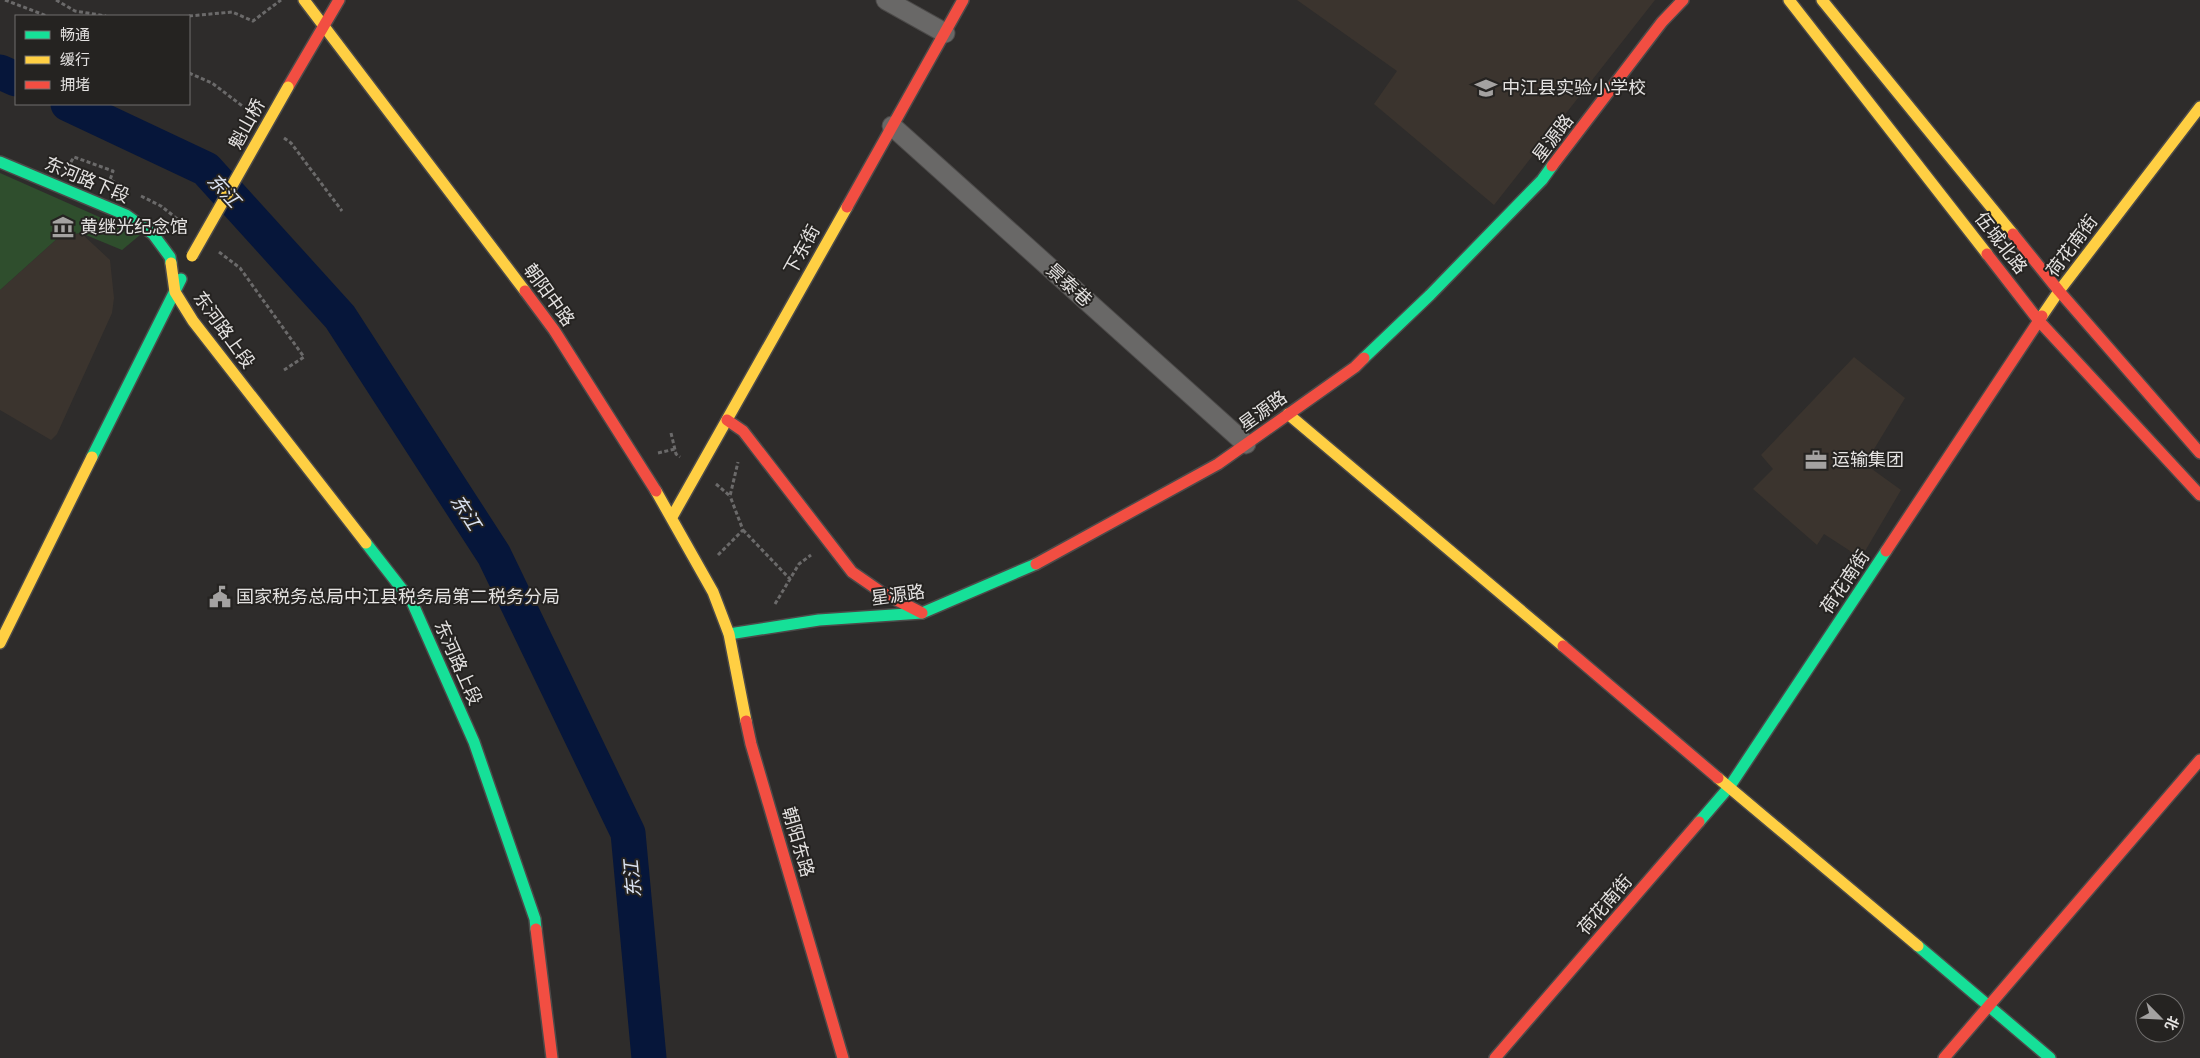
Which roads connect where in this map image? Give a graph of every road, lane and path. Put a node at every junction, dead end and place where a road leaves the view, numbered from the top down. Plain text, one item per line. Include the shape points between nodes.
1 (5, 0) edge
2 (56, 0) edge
3 (281, 0) edge
4 (304, 0) edge
5 (339, 0) edge
6 (886, 0) edge
7 (963, 0) edge
8 (1683, 0) edge
9 (1789, 0) edge
10 (1822, 0) edge
11 (44, 15) edge
12 (98, 15) edge
13 (190, 16) edge
14 (325, 26) junction
15 (945, 33) junction
16 (2200, 107) edge
17 (892, 126) junction
18 (0, 162) edge
19 (2059, 291) junction
20 (175, 292) junction
21 (2040, 321) junction
22 (1288, 414) junction
23 (727, 420) junction
24 (671, 433) dead end
25 (1246, 444) junction
26 (675, 449) junction
27 (2200, 453) edge
28 (654, 454) dead end
29 (739, 460) dead end
30 (686, 462) dead end
31 (710, 479) dead end
32 (2200, 495) edge
33 (730, 496) junction
34 (672, 517) junction
35 (743, 530) junction
36 (815, 552) dead end
37 (716, 556) dead end
38 (790, 578) junction
39 (773, 607) dead end
40 (922, 613) junction
41 (728, 634) junction
42 (0, 643) edge
43 (2200, 760) edge
44 (1730, 786) junction
45 (1987, 1006) junction
46 (552, 1058) edge
47 (843, 1058) edge
48 (1495, 1058) edge
49 (1944, 1058) edge
50 (2050, 1058) edge

1 - 11 path
2 - 12 path via 74,12
3 - 13 path via 253,21 232,12
4 - 14 street, 朝阳中路
5 - 14 street, 魁山桥
6 - 15 street
7 - 15 street, 下东街
8 - 22 street, 星源路 via 1662,22 1542,180 1430,296 1355,367
9 - 21 street, 伍城北路
10 - 19 street, 伍城北路
14 - 20 street, 魁山桥, bridge via 192,256
14 - 34 street, 朝阳中路 via 554,330
15 - 17 street, 下东街
16 - 19 street, 荷花南街
17 - 23 street, 下东街
17 - 25 street, 景泰巷
18 - 20 street, 东河路下段 via 126,215 154,234 170,257
19 - 21 street, 荷花南街
19 - 27 street, 伍城北路
20 - 42 street, 魁山桥
20 - 46 street, 东河路上段 via 193,321 412,602 474,742 535,919
21 - 32 street, 伍城北路
21 - 44 street, 荷花南街
22 - 25 street, 星源路
22 - 44 street
23 - 34 street, 下东街
23 - 40 street via 743,431 852,572 881,592
24 - 26 path
25 - 40 street, 星源路 via 1218,464 1027,569
26 - 28 path
26 - 30 path
29 - 33 path
31 - 33 path
33 - 35 path
34 - 41 street, 朝阳中路 via 713,592
35 - 37 path
35 - 38 path
36 - 38 path via 799,564
38 - 39 path
40 - 41 street, 星源路 via 820,620
41 - 47 street, 朝阳东路 via 751,744
43 - 45 street
44 - 45 street
44 - 48 street, 荷花南街
45 - 49 street
45 - 50 street

